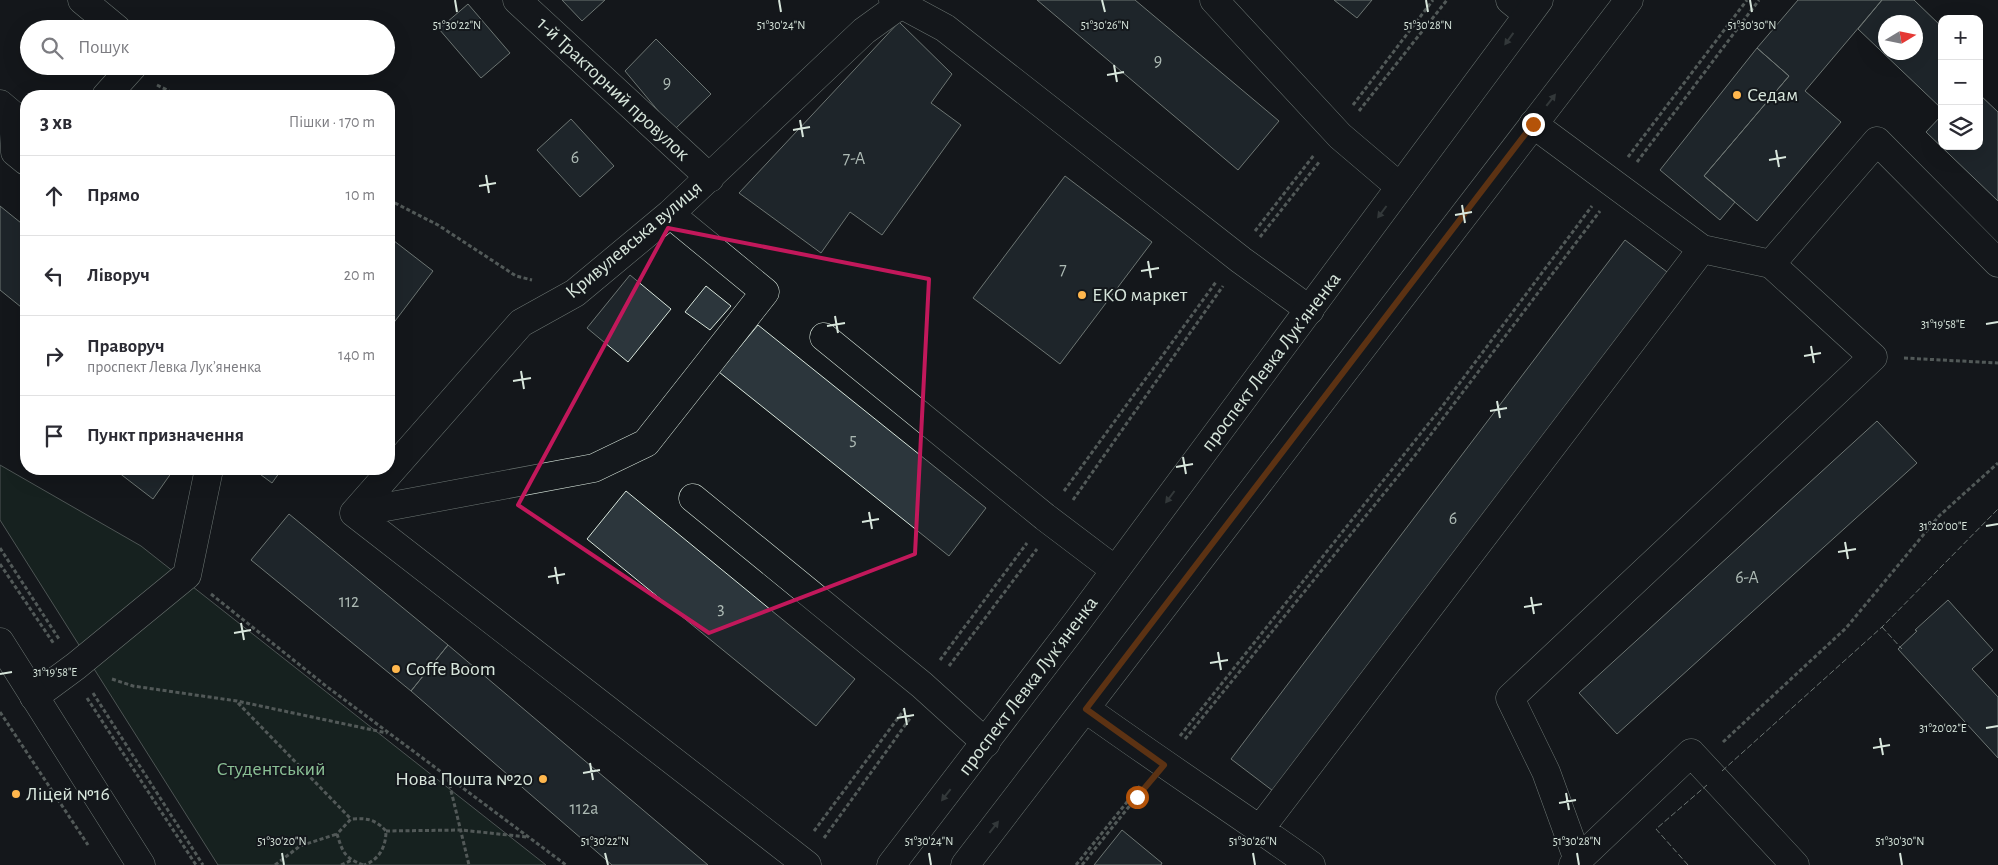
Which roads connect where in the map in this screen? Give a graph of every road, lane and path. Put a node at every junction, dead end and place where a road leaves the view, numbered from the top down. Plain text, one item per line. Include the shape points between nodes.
1 (82, 0) edge
2 (517, 0) edge
3 (1214, 0) edge
4 (1433, 0) edge
5 (1447, 0) edge
6 (1629, 0) edge
7 (1747, 0) edge
8 (1759, 0) edge
9 (900, 2) edge
10 (1525, 5) edge
11 (106, 20) edge
12 (125, 75) edge
13 (111, 90) edge
14 (0, 104) edge
15 (1533, 124) junction
16 (1337, 132) junction
17 (20, 156) edge
18 (710, 178) junction
19 (1614, 185) junction
20 (1400, 187) junction
21 (395, 203) edge
22 (670, 214) junction
23 (1702, 249) junction
24 (1238, 258) junction
25 (1998, 263) edge
26 (1771, 264) junction
27 (576, 293) junction
28 (1310, 310) junction
29 (824, 337) dead end
30 (1873, 357) junction
31 (1998, 363) edge
32 (1998, 463) edge
33 (395, 466) edge
34 (208, 475) edge
35 (387, 475) edge
36 (693, 498) dead end
37 (354, 513) junction
38 (1050, 521) junction
39 (0, 548) edge
40 (0, 564) edge
41 (1115, 570) junction
42 (187, 575) junction
43 (0, 642) edge
44 (73, 668) junction
45 (926, 688) junction
46 (34, 697) junction
47 (237, 701) junction
48 (1086, 709) junction
49 (0, 712) edge
50 (390, 734) junction
51 (986, 743) junction
52 (1162, 763) junction
53 (1700, 763) junction
54 (448, 778) junction
55 (351, 819) junction
56 (1260, 829) junction
57 (461, 830) junction
58 (386, 832) junction
59 (337, 834) junction
60 (529, 838) junction
61 (90, 849) dead end
62 (352, 860) junction
63 (374, 862) junction
64 (802, 862) edge
65 (1576, 862) edge
66 (141, 865) edge
67 (196, 865) edge
68 (203, 865) edge
69 (275, 865) edge
70 (341, 865) edge
71 (364, 865) edge
72 (377, 865) edge
73 (470, 865) edge
74 (566, 865) edge
75 (891, 865) edge
76 (964, 865) edge
77 (1076, 865) edge
78 (1082, 865) edge
79 (1311, 865) edge
80 (1795, 865) edge

1 - 11 main road
2 - 18 main road, 1-й Тракторний провулок
3 - 16 main road
4 - 16 path
5 - 16 path
15 -> 6 main road
7 - 19 path
8 - 19 path
9 - 18 main road, Кривулевська вулиця via 864,31
9 - 24 main road via 945,28
10 -> 20 main road, проспект Левка Лукʼяненка
12 - 13 main road
14 - 17 main road via 13,115 15,152
15 - 19 main road
15 - 48 main road
16 - 20 main road
16 - 24 path
16 - 24 path
18 - 22 main road, Кривулевська вулиця
19 - 23 main road
19 - 52 path
19 - 52 path via 1416,454
20 -> 28 main road, проспект Левка Лукʼяненка
21 - 27 path via 438,225 516,276
22 - 27 main road, Кривулевська вулиця
22 - 37 main road via 765,292 646,443 594,468
23 - 26 main road
23 - 56 main road
24 - 28 main road
24 - 38 path
24 - 38 path
25 - 26 main road via 1876,141
26 - 30 main road
27 - 33 main road, Кривулевська вулиця via 521,323
28 -> 41 main road, проспект Левка Лукʼяненка
29 - 38 main road
30 - 31 path
30 - 65 main road via 1510,698 1546,772
32 - 53 path via 1939,516 1846,628
34 - 42 main road
35 - 37 main road, Кривулевська вулиця
36 - 45 main road
37 - 64 main road
38 - 41 main road
38 - 45 path
38 - 45 path
39 - 44 path
40 - 44 path
41 - 51 main road, проспект Левка Лукʼяненка
42 - 44 main road
42 - 50 path
43 - 46 main road
44 - 46 main road
44 - 47 path via 133,686
44 - 67 path
44 - 68 path
45 - 51 main road
45 - 64 path
45 - 64 path
46 - 66 main road
47 - 50 path
47 - 55 path
48 - 52 main road
76 -> 48 main road
49 - 61 path
50 - 54 path
51 -> 75 main road, проспект Левка Лукʼяненка
52 - 56 main road
52 - 77 path
52 - 78 path
53 - 65 main road via 1691,753
53 - 80 main road
54 - 57 path
54 - 60 path
55 - 58 path via 368,818
55 - 59 path
56 - 79 main road
57 - 58 path
57 - 60 path
57 - 73 path
58 - 63 path via 386,844
59 - 62 path via 342,851
59 - 69 path via 300,846
60 - 74 path
62 - 70 path
62 - 71 path
63 - 71 path
63 - 72 path

